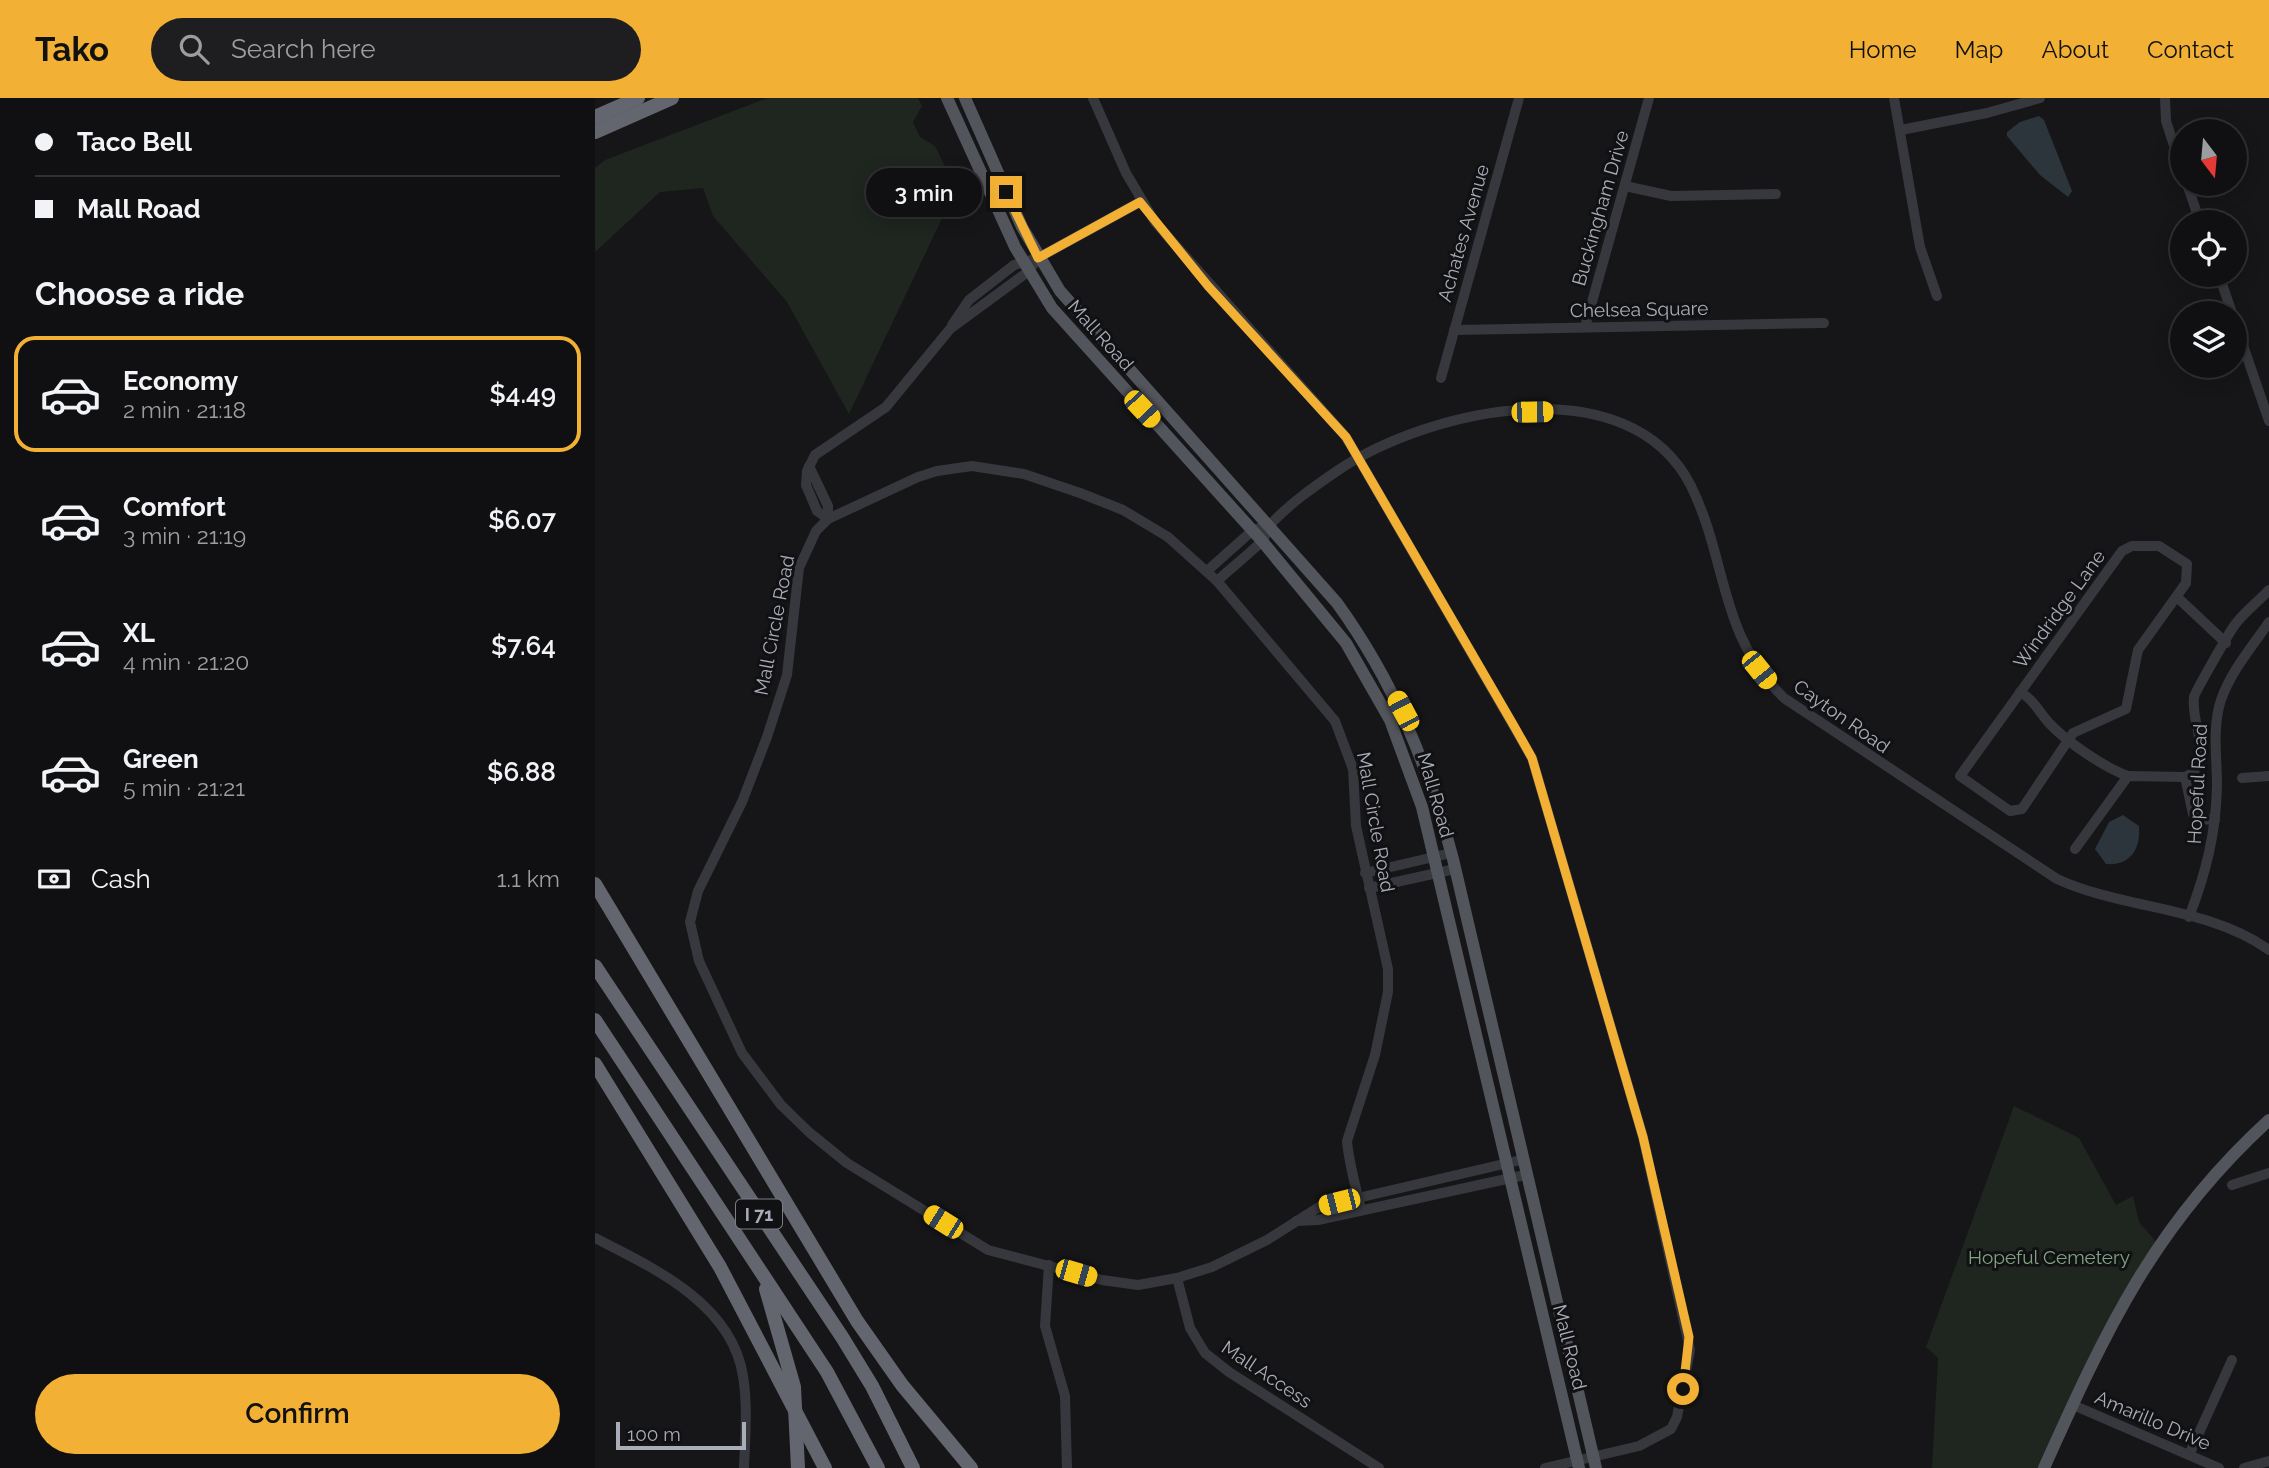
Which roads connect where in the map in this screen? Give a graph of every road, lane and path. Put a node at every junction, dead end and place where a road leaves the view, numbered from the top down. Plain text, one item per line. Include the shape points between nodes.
1 (638, 98) edge
2 (672, 98) edge
3 (947, 98) edge
4 (965, 98) edge
5 (1093, 98) edge
6 (1519, 98) edge
7 (1649, 98) edge
8 (1894, 98) edge
9 (2040, 98) edge
10 (2165, 98) edge
11 (595, 117) edge
12 (1901, 130) junction
13 (595, 132) edge
14 (2170, 133) edge
15 (1625, 187) junction
16 (1776, 194) dead end
17 (1140, 202) junction
18 (1038, 258) junction
19 (1026, 265) junction
20 (1937, 296) dead end
21 (1824, 323) dead end
22 (1585, 327) junction
23 (1454, 330) junction
24 (2247, 357) edge
25 (1441, 378) dead end
26 (2269, 421) edge
27 (1358, 458) junction
28 (828, 519) junction
29 (1270, 525) junction
30 (1253, 530) junction
31 (1262, 541) junction
32 (1207, 571) junction
33 (1217, 581) junction
34 (2269, 590) edge
35 (2177, 597) junction
36 (2269, 622) edge
37 (2226, 643) junction
38 (2020, 692) junction
39 (2070, 739) junction
40 (2128, 776) junction
41 (2269, 776) edge
42 (2185, 777) junction
43 (2242, 778) dead end
44 (2215, 821) junction
45 (2075, 849) dead end
46 (1451, 853) junction
47 (1434, 857) junction
48 (1455, 869) junction
49 (1437, 872) junction
50 (1365, 873) junction
51 (595, 884) edge
52 (1369, 888) junction
53 (2189, 917) junction
54 (2269, 950) edge
55 (595, 966) edge
56 (595, 1020) edge
57 (595, 1064) edge
58 (2269, 1120) edge
59 (1521, 1160) junction
60 (1505, 1163) junction
61 (2269, 1173) edge
62 (1525, 1175) junction
63 (1509, 1178) junction
64 (2232, 1185) dead end
65 (1359, 1198) junction
66 (1361, 1210) junction
67 (1292, 1222) junction
68 (595, 1238) edge
69 (1049, 1265) junction
70 (761, 1274) junction
71 (1177, 1279) junction
72 (2232, 1360) dead end
73 (2073, 1405) junction
74 (2189, 1455) junction
75 (2269, 1461) edge
76 (1595, 1462) edge
77 (1578, 1464) edge
78 (744, 1468) edge
79 (798, 1468) edge
80 (825, 1468) edge
81 (878, 1468) edge
82 (913, 1468) edge
83 (971, 1468) edge
84 (1067, 1468) edge
85 (1379, 1468) edge
86 (1545, 1468) edge
87 (2045, 1468) edge
88 (2219, 1468) edge
89 (2244, 1468) edge

1 - 11 highway
2 - 13 highway
3 - 19 main road, Mall Road
4 - 18 main road, Mall Road
5 - 17 street
6 - 23 street, Achates Avenue
7 - 15 street, Buckingham Drive
8 - 12 street
9 - 12 street
10 - 14 street
12 - 20 street via 1920,247
15 - 16 street via 1671,195
15 - 22 street, Buckingham Drive
17 - 18 street
17 - 27 street via 1208,286 1340,430
18 - 19 street
18 - 29 main road, Mall Road via 1087,325
19 - 28 street via 979,291 959,310 950,329 886,407 822,450 809,466 828,506
19 - 30 main road, Mall Road via 1071,331
21 - 22 street, Chelsea Square
22 - 23 street, Chelsea Square
23 - 25 street, Achates Avenue
24 - 26 street
27 - 29 street, Cayton Road via 1318,484
27 - 53 street, Cayton Road via 1410,434 1487,414 1579,412 1632,427 1671,458 1690,485 1740,639 1784,698 2057,879 2095,894
27 - 76 street via 1532,758 1643,1137 1690,1350 1678,1417 1671,1429
28 - 32 street, Mall Circle Road via 937,471 972,466 1001,469 1122,510 1168,537
28 - 69 street, Mall Circle Road via 810,541 799,568 787,676 764,745 694,901 690,922 694,947 742,1054 776,1099 810,1133 847,1163 988,1250
29 - 30 street
29 - 31 street
29 - 46 main road, Mall Road via 1337,603 1378,665 1420,750
30 - 31 main road, Mall Road
30 - 32 street
31 - 33 street
31 - 47 main road, Mall Road via 1317,605 1371,683 1406,757
32 - 33 street, Mall Circle Road
33 - 50 street, Mall Circle Road via 1335,721 1353,769
34 - 37 street via 2234,626
35 - 37 street
35 - 38 street, Windridge Lane via 2186,583 2187,564 2159,546 2132,546 2122,551
35 - 39 street, Windridge Lane via 2138,650 2126,709 2079,728
36 - 44 street, Hopeful Road via 2230,678 2220,702
37 - 42 street via 2197,686 2194,700 2201,743 2195,769
38 - 39 street, Windridge Lane
38 - 39 street, Windridge Lane via 1961,776 2010,811 2022,809
39 - 40 street, Windridge Lane via 2113,771
40 - 42 street, Windridge Lane
40 - 45 street
41 - 43 street
42 - 44 street via 2193,814
44 - 53 street, Hopeful Road via 2207,871
46 - 47 street
46 - 48 main road, Mall Road
47 - 49 main road, Mall Road
47 - 50 street
48 - 49 street
48 - 59 main road, Mall Road
49 - 52 street
49 - 60 main road, Mall Road
50 - 52 street, Mall Circle Road
51 - 83 highway via 857,1321 902,1385
52 - 65 street, Mall Circle Road via 1385,948 1388,992 1375,1055 1347,1141
53 - 54 street, Cayton Road via 2227,927
55 - 82 highway, I 71 via 842,1337
56 - 70 highway, I 71
57 - 80 highway via 720,1267
58 - 73 main road via 2209,1181 2158,1244 2106,1332
59 - 60 street
59 - 62 main road, Mall Road
60 - 63 main road, Mall Road
60 - 65 street
61 - 64 street
62 - 63 street
62 - 76 main road, Mall Road
63 - 66 street
63 - 77 main road, Mall Road
65 - 66 street, Mall Circle Road
65 - 67 street, Mall Circle Road via 1319,1207
66 - 67 street, Mall Circle Road
67 - 71 street, Mall Circle Road via 1236,1257
68 - 78 street via 673,1284 723,1324 743,1374
69 - 71 street, Mall Circle Road via 1122,1284
69 - 84 street via 1045,1326 1065,1396
70 - 79 highway via 794,1387
70 - 81 highway, I 71 via 833,1383
71 - 85 street, Mall Access via 1190,1328 1205,1353
72 - 74 street
73 - 74 street, Amarillo Drive
73 - 87 main road
74 - 88 street, Amarillo Drive
75 - 89 street
76 - 77 street
77 - 86 street

